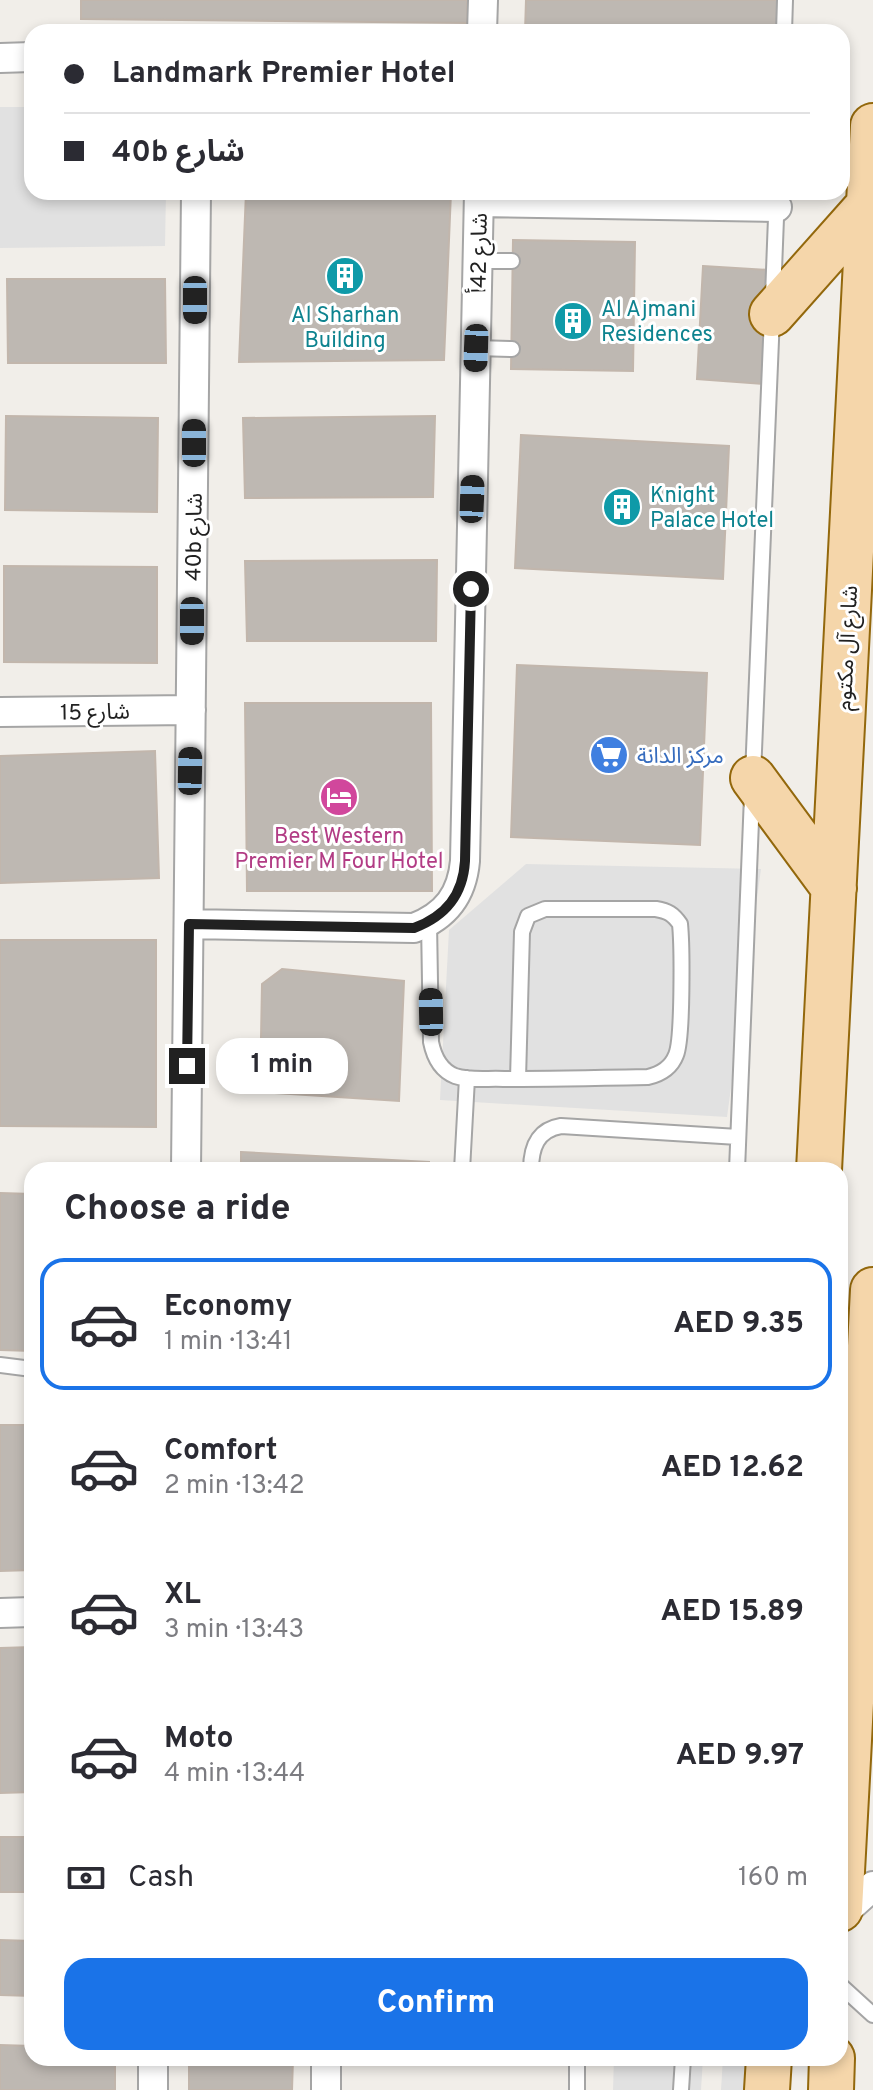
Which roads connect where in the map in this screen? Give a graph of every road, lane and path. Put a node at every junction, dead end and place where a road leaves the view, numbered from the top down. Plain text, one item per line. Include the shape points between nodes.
1 (483, 0) edge
2 (785, 0) edge
3 (482, 24) edge
4 (784, 24) edge
5 (24, 57) edge
6 (0, 58) edge
7 (873, 126) edge
8 (196, 200) edge
9 (479, 200) edge
10 (777, 200) edge
11 (868, 206) junction
12 (478, 261) junction
13 (512, 261) dead end
14 (772, 314) junction
15 (476, 348) junction
16 (512, 349) dead end
17 (191, 710) junction
18 (0, 712) edge
19 (753, 778) junction
20 (834, 888) junction
21 (429, 922) junction
22 (189, 924) junction
23 (467, 1078) junction
24 (518, 1079) junction
25 (738, 1137) junction
26 (186, 1162) edge
27 (462, 1162) edge
28 (532, 1162) edge
29 (737, 1162) edge
30 (819, 1162) edge
31 (873, 1290) edge
32 (0, 1365) edge
33 (24, 1368) edge
34 (850, 1584) edge
35 (24, 1612) edge
36 (0, 1613) edge
37 (848, 1701) edge
38 (848, 1762) edge
39 (873, 1801) edge
40 (873, 1886) edge
41 (848, 1909) edge
42 (848, 1992) edge
43 (873, 2015) edge
44 (153, 2066) edge
45 (326, 2066) edge
46 (577, 2066) edge
47 (682, 2066) edge
48 (768, 2066) edge
49 (832, 2066) edge
50 (153, 2090) edge
51 (326, 2090) edge
52 (577, 2090) edge
53 (681, 2090) edge
54 (767, 2090) edge
55 (831, 2090) edge

1 - 3 street
2 - 4 lane
5 - 6 street
7 - 11 main road, شارع آل مكتوم
8 - 17 street, 40b شارع
9 - 12 street, شارع 42أ
10 - 14 lane
11 - 14 main road
11 - 20 main road, شارع آل مكتوم
12 - 13 lane
12 - 15 street, شارع 42أ
14 - 19 lane
15 - 16 lane
15 - 21 street, شارع 42أ via 464,875 454,899
17 - 18 street, شارع 15
17 - 22 street, 40b شارع
19 - 20 main road
19 - 25 lane
20 - 30 main road, شارع آل مكتوم
21 - 22 street via 397,929
21 - 23 lane via 434,1056 442,1068
22 - 26 street, 40b شارع
23 - 24 lane
23 - 27 lane
24 - 24 lane via 648,1077 670,1067 679,1044 681,933 674,915 656,909 545,909 528,916 522,932
25 - 28 lane via 561,1126 537,1139
25 - 29 lane
31 - 34 main road
32 - 33 lane
34 - 37 main road
35 - 36 street
38 - 39 street
40 - 41 street
42 - 43 lane
44 - 50 street
45 - 51 street
46 - 52 lane
47 - 53 lane
48 - 54 main road
49 - 55 main road

